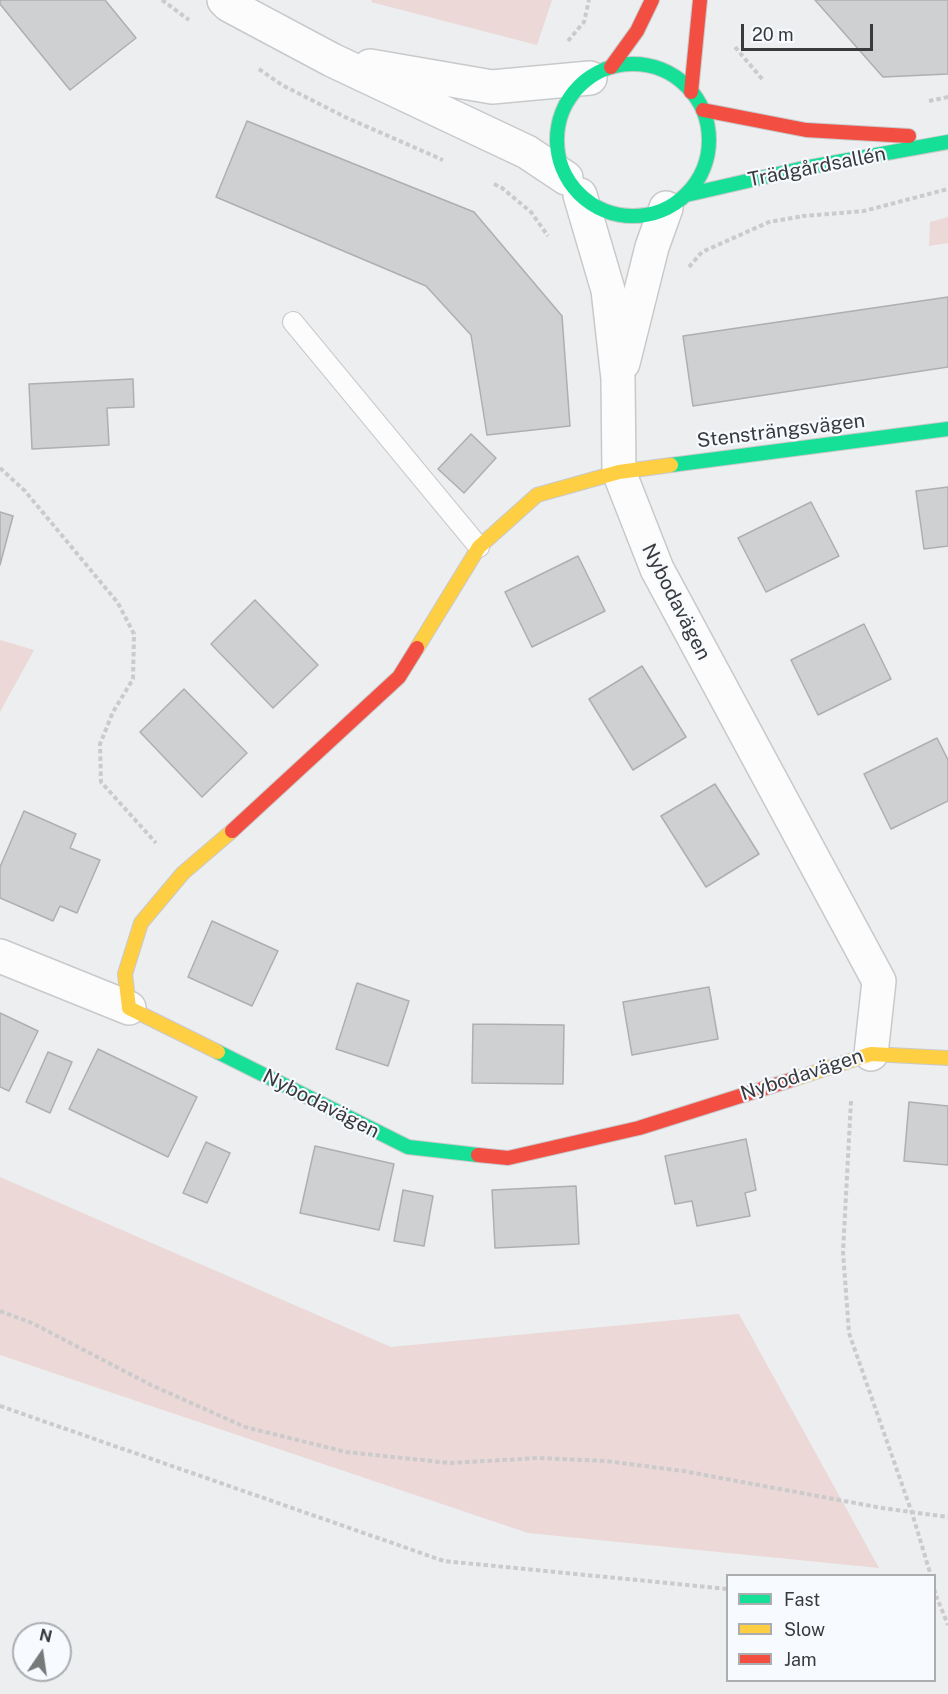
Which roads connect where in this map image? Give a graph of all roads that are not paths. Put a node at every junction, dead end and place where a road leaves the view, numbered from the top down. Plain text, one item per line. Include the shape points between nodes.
1 (224, 0) edge
2 (652, 0) edge
3 (700, 0) edge
4 (332, 60) junction
5 (600, 72) junction
6 (692, 92) junction
7 (703, 110) junction
8 (948, 140) edge
9 (573, 187) junction
10 (676, 202) junction
11 (292, 322) dead end
12 (618, 379) junction
13 (948, 429) edge
14 (619, 472) junction
15 (479, 547) junction
16 (0, 956) edge
17 (129, 1008) junction
18 (871, 1054) junction
19 (948, 1058) edge

1 - 4 street
2 - 5 street via 637,31
3 - 6 street
4 - 5 street via 492,87
4 - 9 street via 526,152
5 - 6 street via 634,64 656,68
5 - 9 street via 573,93 562,112 558,157
6 - 7 street
7 - 8 street, Trädgårdsallén via 806,130
7 - 10 street via 708,153 700,176
8 - 10 street, Trädgårdsallén via 804,168
9 - 10 street via 598,208 620,215 643,216
9 - 12 street, Nybodavägen via 608,290
10 - 12 street, Nybodavägen via 652,247
11 - 15 lane
12 - 14 street, Nybodavägen
13 - 14 street, Stensträngsvägen
14 - 15 street via 537,495
14 - 18 street, Nybodavägen via 657,569 879,981
15 - 17 street via 399,678 183,873 141,923 125,974
16 - 17 street, Nybodavägen
17 - 18 street, Nybodavägen via 408,1148 508,1158 639,1128
18 - 19 street

